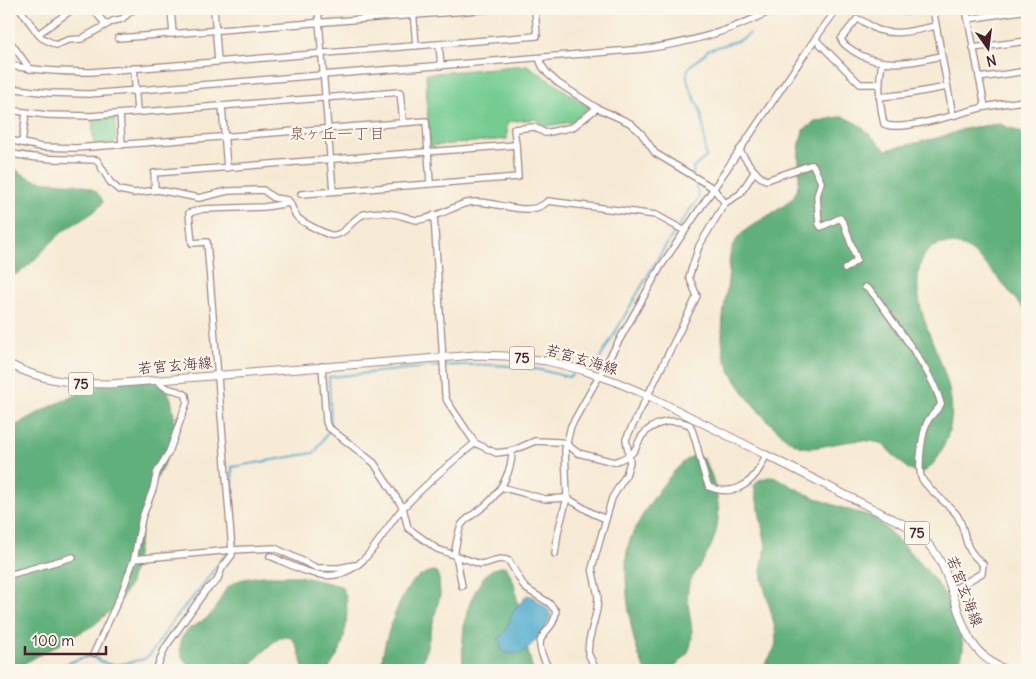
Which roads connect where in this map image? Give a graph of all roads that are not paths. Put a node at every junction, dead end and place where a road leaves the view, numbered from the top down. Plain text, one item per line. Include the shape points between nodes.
1 (20, 9) edge
2 (73, 9) edge
3 (92, 9) edge
4 (134, 9) edge
5 (171, 9) edge
6 (214, 9) edge
7 (318, 9) edge
8 (492, 9) edge
9 (535, 9) edge
10 (774, 9) edge
11 (837, 9) edge
12 (886, 9) edge
13 (917, 9) edge
14 (933, 9) edge
15 (966, 9) edge
16 (1027, 10) edge
17 (437, 11) edge
18 (413, 12) edge
19 (968, 19) junction
20 (319, 22) junction
21 (106, 25) junction
22 (936, 26) junction
23 (216, 31) junction
24 (38, 34) junction
25 (173, 34) junction
26 (118, 38) dead end
27 (815, 39) junction
28 (9, 40) edge
29 (1027, 41) edge
30 (439, 44) junction
31 (416, 46) junction
32 (973, 48) junction
33 (322, 53) junction
34 (941, 56) junction
35 (539, 58) junction
36 (218, 61) junction
37 (882, 62) junction
38 (9, 65) edge
39 (441, 66) junction
40 (134, 68) junction
41 (30, 69) junction
42 (1027, 71) edge
43 (323, 75) junction
44 (979, 78) junction
45 (879, 84) junction
46 (947, 87) junction
47 (9, 88) edge
48 (135, 90) junction
49 (325, 97) junction
50 (879, 97) junction
51 (1027, 101) edge
52 (222, 106) junction
53 (985, 107) junction
54 (597, 108) junction
55 (9, 110) edge
56 (137, 112) junction
57 (26, 113) junction
58 (120, 114) junction
59 (953, 116) junction
60 (403, 122) junction
61 (328, 128) junction
62 (224, 136) junction
63 (9, 140) edge
64 (22, 143) junction
65 (122, 145) junction
66 (516, 145) junction
67 (739, 150) junction
68 (428, 152) junction
69 (9, 153) edge
70 (330, 159) junction
71 (227, 168) junction
72 (755, 171) junction
73 (430, 183) junction
74 (713, 188) junction
75 (155, 190) junction
76 (333, 191) junction
77 (301, 194) dead end
78 (290, 203) junction
79 (725, 203) junction
80 (434, 215) junction
81 (685, 231) junction
82 (845, 270) dead end
83 (865, 287) dead end
84 (444, 356) junction
85 (9, 364) edge
86 (322, 366) junction
87 (218, 375) junction
88 (598, 375) junction
89 (156, 380) junction
90 (647, 395) junction
91 (475, 443) junction
92 (565, 443) junction
93 (512, 451) junction
94 (630, 454) junction
95 (766, 455) junction
96 (501, 487) junction
97 (567, 498) junction
98 (403, 508) junction
99 (606, 519) junction
100 (232, 550) junction
101 (555, 554) dead end
102 (454, 555) junction
103 (270, 556) dead end
104 (73, 557) dead end
105 (134, 559) junction
106 (361, 563) junction
107 (9, 575) edge
108 (462, 586) dead end
109 (951, 591) junction
110 (94, 653) dead end
111 (156, 670) edge
112 (549, 670) edge
113 (596, 670) edge
114 (1006, 670) edge

1 - 24 street
2 - 24 street
3 - 21 street
4 - 21 street via 122,19
5 - 25 street
6 - 23 street
7 - 20 street
8 - 17 street
9 - 30 street via 537,36
10 - 35 street via 734,27 673,45
11 - 27 street
12 - 13 street
14 - 22 street
15 - 19 street
16 - 19 street
17 - 18 street
18 - 20 street
18 - 31 street
19 - 32 street
20 - 23 street
20 - 33 street
21 - 24 street via 81,39 56,45
22 - 34 street
22 - 37 street via 898,33 878,30 860,20 854,22 841,39 843,43 866,57
23 - 25 street
23 - 36 street
25 - 26 street
27 - 45 street via 860,84
27 - 67 street
28 - 41 street
29 - 32 street
30 - 31 street
30 - 39 street
31 - 33 street
32 - 44 street
33 - 36 street
33 - 43 street
34 - 37 street via 907,63
34 - 46 street
35 - 39 street
35 - 54 street via 548,74
36 - 40 street
37 - 45 street
38 - 41 street
39 - 43 street
40 - 41 street via 68,72
40 - 48 street
42 - 44 street
43 - 48 street
43 - 49 street
44 - 53 street
45 - 50 street
46 - 50 street
46 - 59 street
47 - 48 street via 59,94
48 - 56 street
49 - 52 street
49 - 60 street via 400,92
49 - 61 street
50 - 59 street via 884,124 890,127
51 - 53 street
52 - 56 street
52 - 62 street
53 - 59 street
54 - 66 street via 573,127 545,133 534,126 514,129
54 - 74 street via 630,123 655,153
55 - 57 street
56 - 58 street
57 - 58 street
57 - 64 street
58 - 65 street
60 - 61 street
60 - 68 street via 426,121
61 - 62 street
61 - 70 street
62 - 65 street
62 - 71 street
63 - 64 street
64 - 65 street via 58,149
66 - 68 street
66 - 73 street via 518,177
67 - 72 street
67 - 74 street
68 - 70 street
68 - 73 street
69 - 75 street via 28,158 97,160 110,182 119,190
70 - 71 street
70 - 76 street
71 - 75 street via 154,173
72 - 79 street via 740,194
72 - 82 street via 760,178 767,180 813,165 821,182 817,196 819,224 825,226 840,218 858,260
73 - 76 street
74 - 79 street
74 - 81 street
75 - 78 street via 199,198 263,190
76 - 77 street
78 - 80 street via 300,220 330,235 340,233 356,218 372,212 415,220
78 - 87 street via 256,208 203,209 188,213 192,243 207,242
79 - 90 street via 699,246 690,274 697,296
80 - 81 street via 468,203 526,209 538,208 548,201 656,216
80 - 84 street
81 - 88 street
83 - 109 street via 878,300 939,395 941,404 928,419 924,430 920,470 923,480 957,516 972,556 983,564 982,573
84 - 86 main road, 若宮玄海線 / 75
84 - 88 main road, 若宮玄海線 / 75 via 532,359
84 - 91 street via 447,402
85 - 89 main road, 若宮玄海線 / 75 via 34,375 66,382 110,384
86 - 87 main road, 若宮玄海線 / 75
86 - 98 street via 328,427 374,463
87 - 89 main road, 若宮玄海線 / 75
87 - 100 street
88 - 90 main road, 若宮玄海線 / 75
88 - 92 street
89 - 105 street via 168,390 183,392 188,397 169,452 157,472 142,518
90 - 94 street via 626,439
90 - 95 main road, 若宮玄海線 / 75
91 - 93 street via 496,453
91 - 98 street
92 - 93 street via 535,441
92 - 94 street via 578,453 614,462
92 - 97 street
93 - 96 street via 510,467
94 - 95 street via 654,425 683,422 690,425 696,439 709,487 720,491 742,487 752,479
94 - 99 street via 626,474 612,498
95 - 109 main road, 若宮玄海線 / 75 via 911,528 939,557
96 - 97 street via 545,499
96 - 102 street via 487,504 460,526
97 - 99 street
97 - 101 street
98 - 102 street via 408,528 437,549
98 - 106 street
99 - 113 street via 592,568 598,596 588,652
100 - 105 street
100 - 106 street via 275,548 317,568
100 - 111 street via 217,582 206,590 165,648
102 - 108 street
102 - 112 street via 480,564 497,558 509,561 525,588 556,611 555,620 541,640 541,651
103 - 106 street via 322,575 342,573
104 - 107 street
105 - 110 street
109 - 114 main road, 若宮玄海線 / 75 via 972,644 988,661

